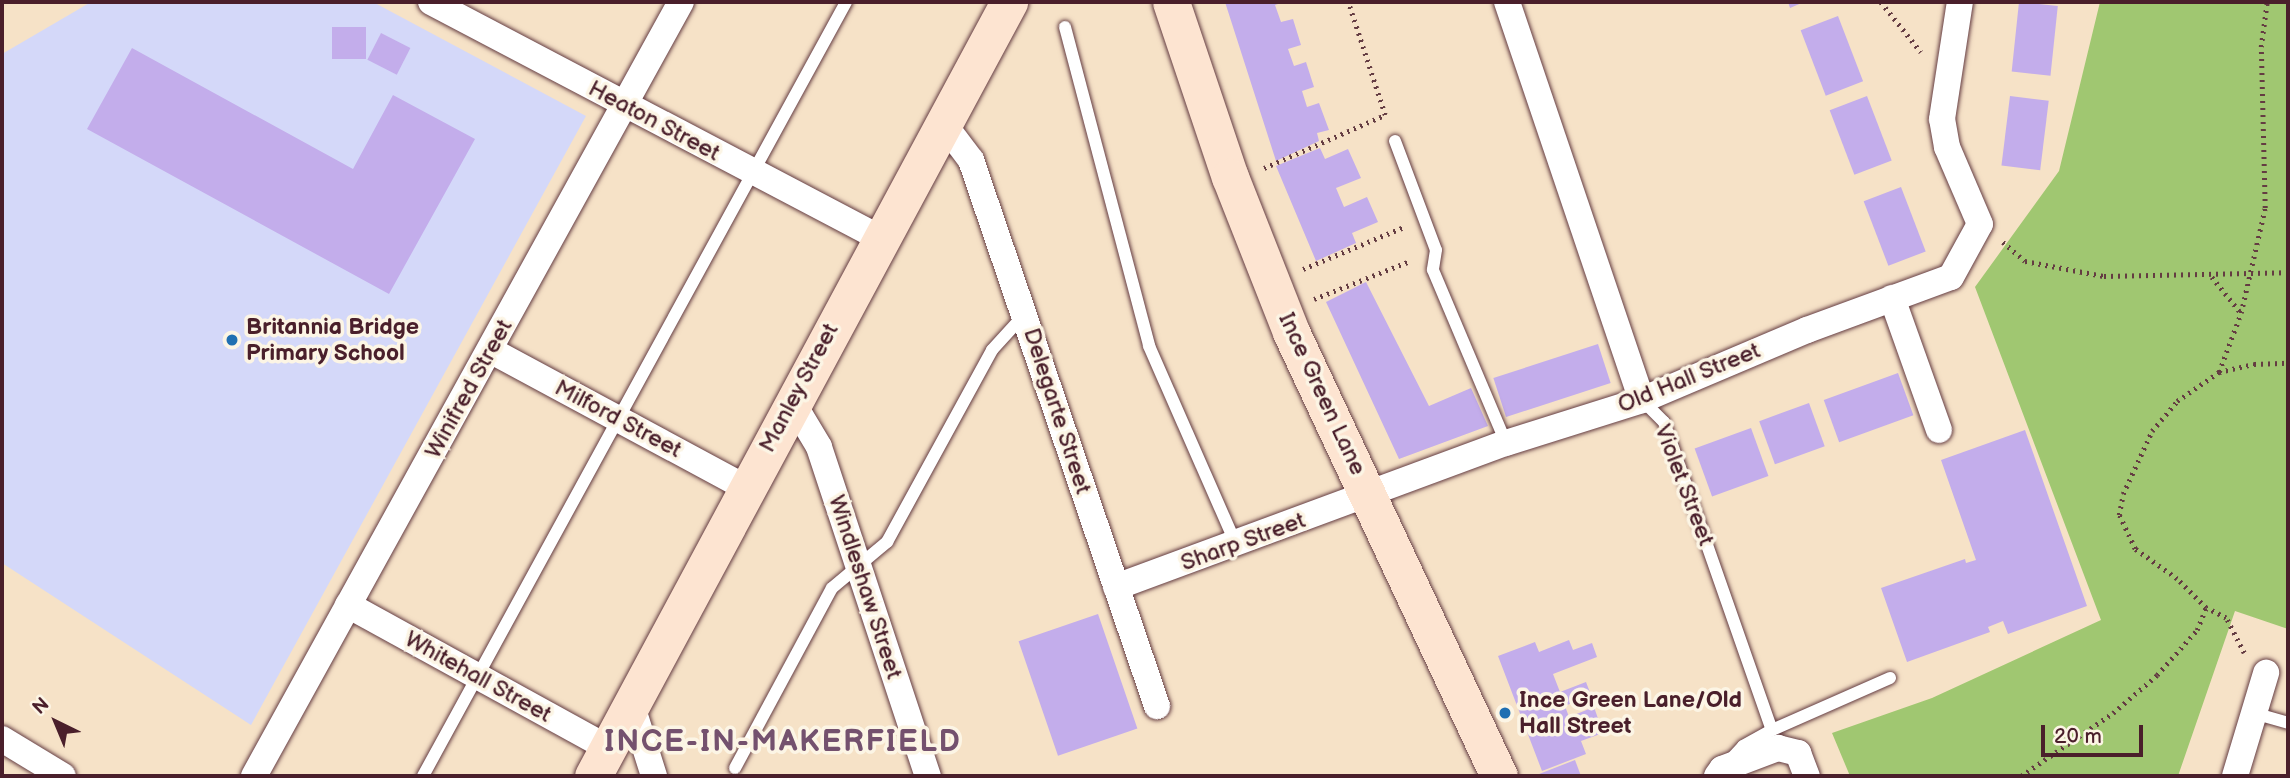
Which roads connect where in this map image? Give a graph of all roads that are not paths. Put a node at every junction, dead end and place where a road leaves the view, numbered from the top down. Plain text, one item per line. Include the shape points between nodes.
1 (431, 2) edge
2 (681, 2) edge
3 (846, 2) edge
4 (1009, 2) edge
5 (1171, 2) edge
6 (1507, 2) edge
7 (1960, 2) edge
8 (1065, 27) dead end
9 (624, 106) junction
10 (943, 123) junction
11 (1395, 141) dead end
12 (752, 173) junction
13 (878, 237) junction
14 (1892, 299) junction
15 (1025, 314) junction
16 (491, 350) junction
17 (1642, 400) junction
18 (788, 406) junction
19 (619, 419) junction
20 (1939, 430) dead end
21 (1506, 443) junction
22 (746, 488) junction
23 (1369, 497) junction
24 (1236, 544) junction
25 (859, 566) junction
26 (1116, 587) junction
27 (348, 605) junction
28 (2266, 673) road end
29 (478, 676) junction
30 (1890, 678) dead end
31 (631, 703) junction
32 (1157, 706) dead end
33 (2257, 714) junction
34 (2288, 723) edge
35 (2, 739) edge
36 (1775, 739) junction
37 (601, 762) edge
38 (735, 768) dead end
39 (1719, 773) edge
40 (64, 776) edge
41 (254, 776) edge
42 (423, 776) edge
43 (654, 776) edge
44 (928, 776) edge
45 (1499, 776) edge
46 (1807, 776) edge
47 (2235, 776) edge

1 - 9 street, Heaton Street
2 - 9 street, Winifred Street
3 - 12 lane
4 - 10 street, Manley Street
5 - 23 street, Ince Green Lane via 1230,177 1291,332
6 - 17 street, Violet Street
7 - 14 street, Old Hall Street via 1942,119 1947,147 1980,224 1951,276
8 - 24 lane via 1149,346
9 - 12 street, Heaton Street
9 - 16 street, Winifred Street
10 - 13 street, Manley Street
10 - 15 street, Delegarte Street via 971,160
11 - 21 lane via 1424,218 1435,256 1433,270
12 - 13 street, Heaton Street
12 - 19 lane
13 - 18 street, Manley Street
14 - 17 street, Old Hall Street
14 - 20 street
15 - 25 lane via 992,350 887,542
15 - 26 street, Delegarte Street
16 - 19 street, Milford Street
16 - 27 street, Winifred Street
17 - 21 street, Old Hall Street
17 - 36 lane, Violet Street via 1664,422
18 - 22 street, Manley Street
18 - 25 street, Windleshaw Street via 800,415 819,447
19 - 22 street, Milford Street
19 - 29 lane
21 - 23 street, Old Hall Street
22 - 31 street, Manley Street
23 - 24 street, Sharp Street
23 - 45 street, Ince Green Lane
24 - 26 street, Sharp Street
25 - 38 lane via 832,588
25 - 44 street, Windleshaw Street
26 - 32 street, Delegarte Street
27 - 29 street, Whitehall Street
27 - 41 street, Winifred Street
28 - 33 street
29 - 37 street, Whitehall Street
29 - 42 lane
30 - 36 lane
31 - 37 street, Manley Street
31 - 43 street
33 - 34 lane
33 - 47 street
35 - 40 street
36 - 39 street
36 - 46 street via 1798,753

